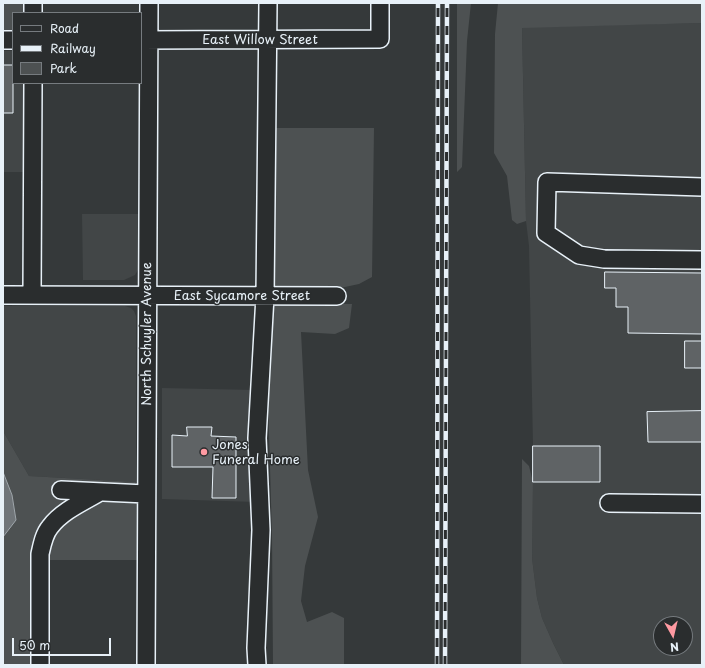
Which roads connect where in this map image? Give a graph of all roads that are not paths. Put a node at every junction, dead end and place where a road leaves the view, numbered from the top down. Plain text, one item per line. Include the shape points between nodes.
1 (149, 3) edge
2 (268, 3) edge
3 (380, 3) edge
4 (267, 39) junction
5 (145, 40) edge
6 (33, 84) edge
7 (702, 187) edge
8 (702, 260) edge
9 (3, 295) edge
10 (32, 295) junction
11 (148, 295) junction
12 (265, 296) junction
13 (337, 296) dead end
14 (61, 490) dead end
15 (100, 492) junction
16 (146, 494) junction
17 (608, 503) dead end
18 (702, 504) edge
19 (40, 665) edge
20 (146, 665) edge
21 (257, 665) edge

1 - 5 street, North Schuyler Avenue
2 - 4 street
3 - 4 street, East Willow Street via 380,39
4 - 5 street, East Willow Street
4 - 12 street
5 - 11 street, North Schuyler Avenue
6 - 10 street
7 - 8 street via 547,182 546,234 579,255 604,259
9 - 10 street, East Sycamore Street
10 - 11 street, East Sycamore Street
11 - 12 street, East Sycamore Street
11 - 16 street, North Schuyler Avenue
12 - 13 street, East Sycamore Street
12 - 21 street via 257,438 261,530
14 - 15 street
15 - 16 street
15 - 19 street via 64,513 50,527 44,538 40,554
16 - 20 street, North Schuyler Avenue
17 - 18 street

